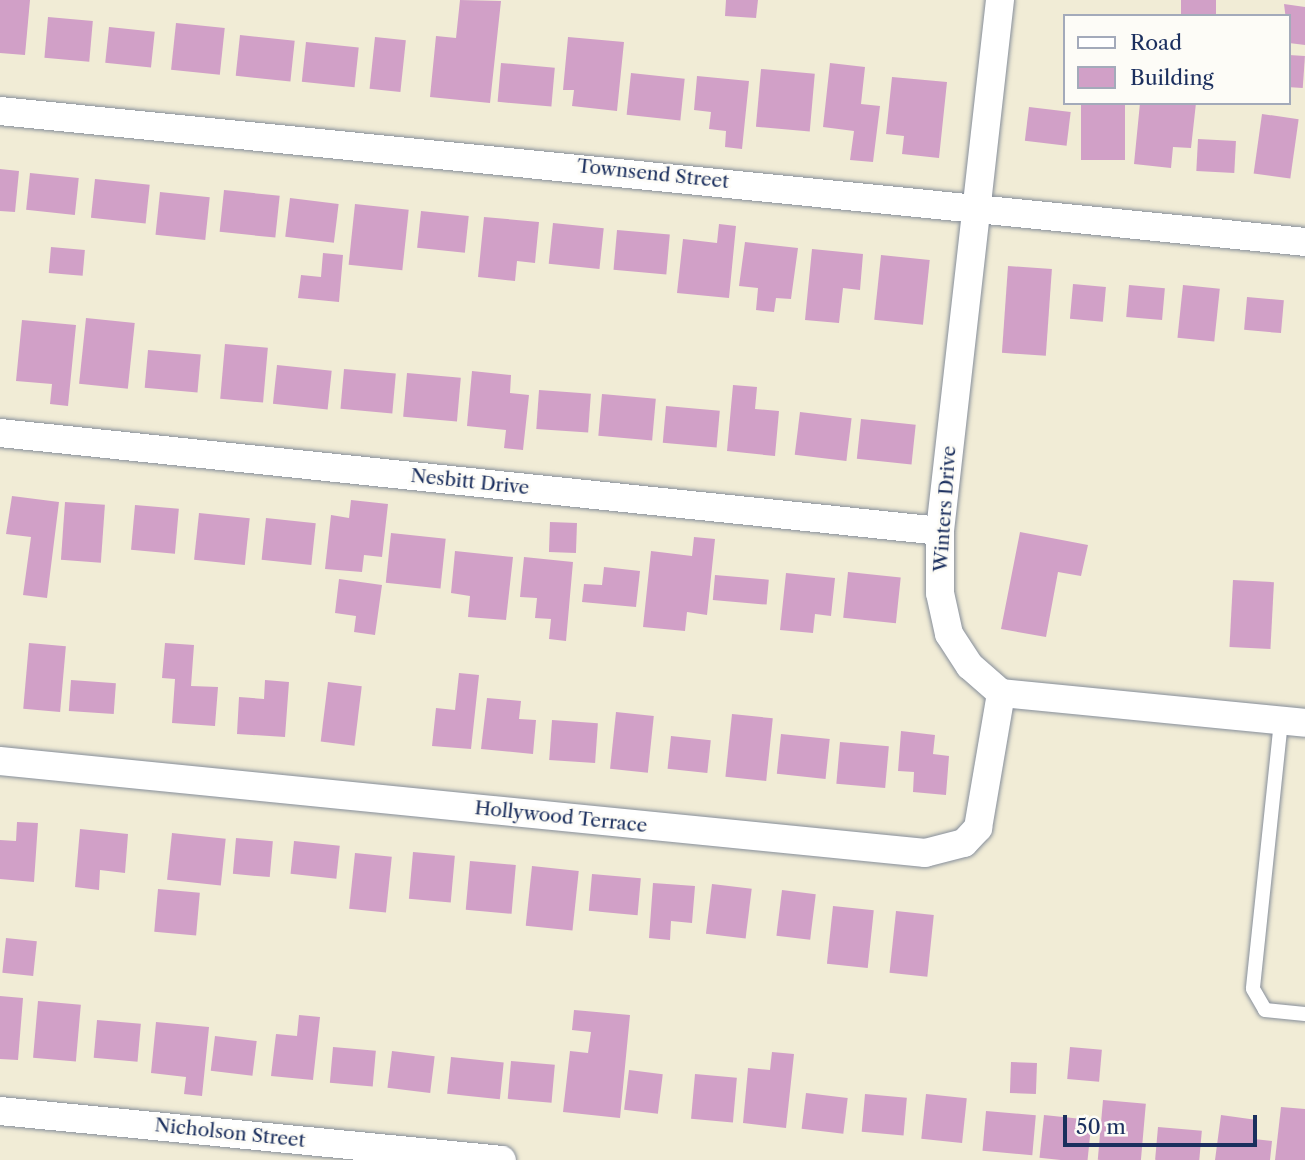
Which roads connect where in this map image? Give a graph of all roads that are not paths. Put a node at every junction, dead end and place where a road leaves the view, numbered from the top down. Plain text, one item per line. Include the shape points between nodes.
1 (1000, 0) edge
2 (0, 111) edge
3 (976, 206) junction
4 (1305, 242) edge
5 (0, 433) edge
6 (940, 531) junction
7 (1000, 693) junction
8 (1293, 722) edge
9 (0, 761) edge
10 (1305, 1014) edge
11 (0, 1111) edge
12 (502, 1160) edge

1 - 3 street, Winters Drive
2 - 3 street, Townsend Street
3 - 4 street, Townsend Street
3 - 6 street, Winters Drive
5 - 6 street, Nesbitt Drive
6 - 7 street, Winters Drive via 940,593 949,634 970,666
7 - 8 street
7 - 9 street, Hollywood Terrace via 978,828 964,843 925,853
8 - 10 lane via 1253,989 1265,1010
11 - 12 street, Nicholson Street

